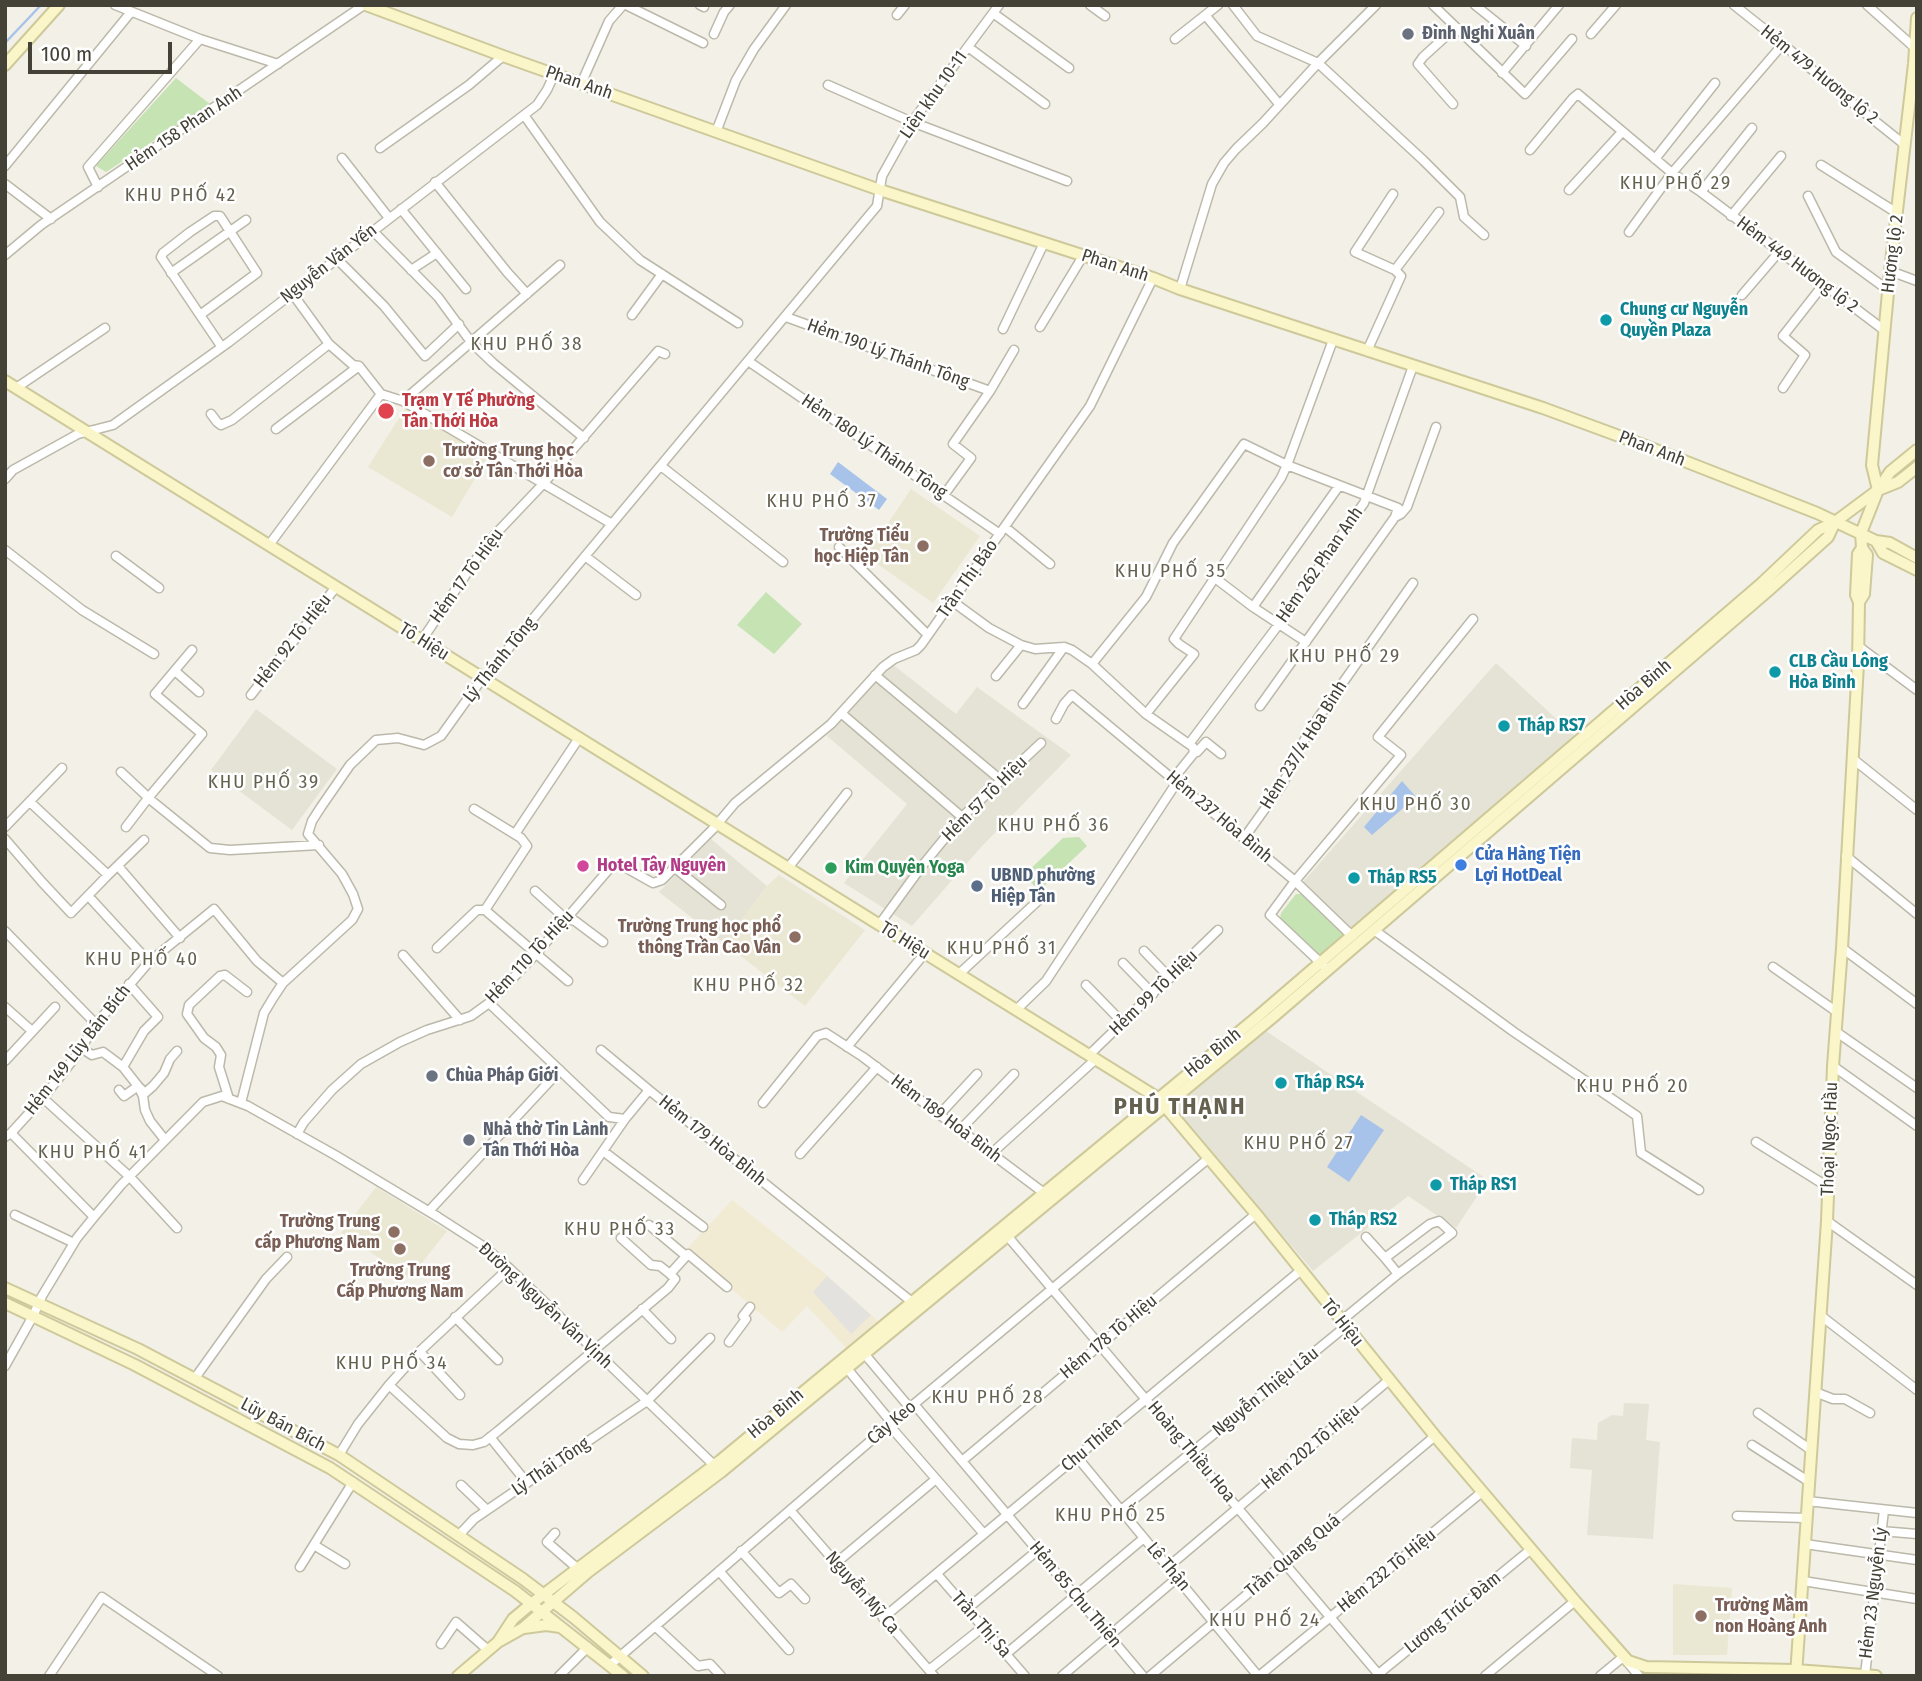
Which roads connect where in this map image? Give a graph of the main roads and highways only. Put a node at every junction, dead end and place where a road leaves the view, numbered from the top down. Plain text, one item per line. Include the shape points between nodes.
1 (59, 5) edge
2 (365, 5) edge
3 (1917, 18) edge
4 (5, 65) edge
5 (1916, 65) edge
6 (5, 381) edge
7 (1917, 450) edge
8 (1917, 467) edge
9 (1878, 490) junction
10 (1835, 522) junction
11 (1861, 533) junction
12 (1876, 541) junction
13 (1917, 558) edge
14 (1917, 570) edge
15 (1565, 760) junction
16 (1324, 966) junction
17 (1162, 1102) junction
18 (1004, 1232) junction
19 (5, 1288) edge
20 (5, 1303) edge
21 (861, 1350) junction
22 (717, 1469) junction
23 (523, 1579) junction
24 (557, 1583) junction
25 (574, 1584) junction
26 (515, 1591) junction
27 (543, 1594) junction
28 (553, 1602) junction
29 (531, 1604) junction
30 (542, 1612) junction
31 (572, 1617) junction
32 (513, 1619) junction
33 (523, 1628) junction
34 (563, 1628) junction
35 (498, 1642) junction
36 (1656, 1672) edge
37 (1793, 1673) edge
38 (1865, 1675) edge
39 (458, 1676) edge
40 (623, 1676) edge
41 (643, 1676) edge
42 (1875, 1676) edge

1 - 4 main road
2 - 10 main road, Phan Anh via 880,190 1543,408
3 - 5 main road, Hương lộ 2
5 - 9 main road, Hương lộ 2 via 1871,465
6 - 17 main road, Tô Hiệu
7 - 9 main road
8 - 9 main road
9 - 10 main road, Hòa Bình
9 - 11 main road, Thoại Ngọc Hầu
10 - 11 main road, Phan Anh
10 - 15 main road, Hòa Bình via 1818,530
11 - 12 main road, Phan Anh
11 - 37 main road, Thoại Ngọc Hầu via 1827,1221
12 - 13 main road via 1890,543
12 - 14 main road via 1884,553
15 - 16 main road, Hòa Bình via 1374,930
15 - 16 main road, Hòa Bình via 1352,936
16 - 17 main road, Hòa Bình
17 - 18 main road, Hòa Bình
17 - 18 main road, Hòa Bình via 1044,1193
17 - 36 main road, Tô Hiệu via 1574,1601 1623,1657
18 - 21 main road, Hòa Bình
18 - 21 main road, Hòa Bình via 912,1302
19 - 23 main road, Lũy Bán Bích via 137,1348 339,1455
20 - 26 main road, Lũy Bán Bích via 183,1389 330,1468
21 - 22 main road, Hòa Bình
22 - 24 main road, Hòa Bình
22 - 25 main road, Hòa Bình
23 - 24 main road
23 - 27 main road, Lũy Bán Bích
24 - 27 main road, Hòa Bình
25 - 28 main road, Hòa Bình
25 - 31 main road via 568,1604
26 - 29 main road, Lũy Bán Bích
26 - 32 main road via 518,1606
27 - 28 main road, Lũy Bán Bích
27 - 29 main road, Hòa Bình
28 - 30 main road, Hòa Bình
28 - 31 main road
29 - 30 main road, Lũy Bán Bích
29 - 32 main road
30 - 33 main road
30 - 34 main road
31 - 41 main road
32 - 35 main road
33 - 34 main road
33 - 35 main road
34 - 40 main road
35 - 39 main road
36 - 37 main road
37 - 38 main road
38 - 42 main road

